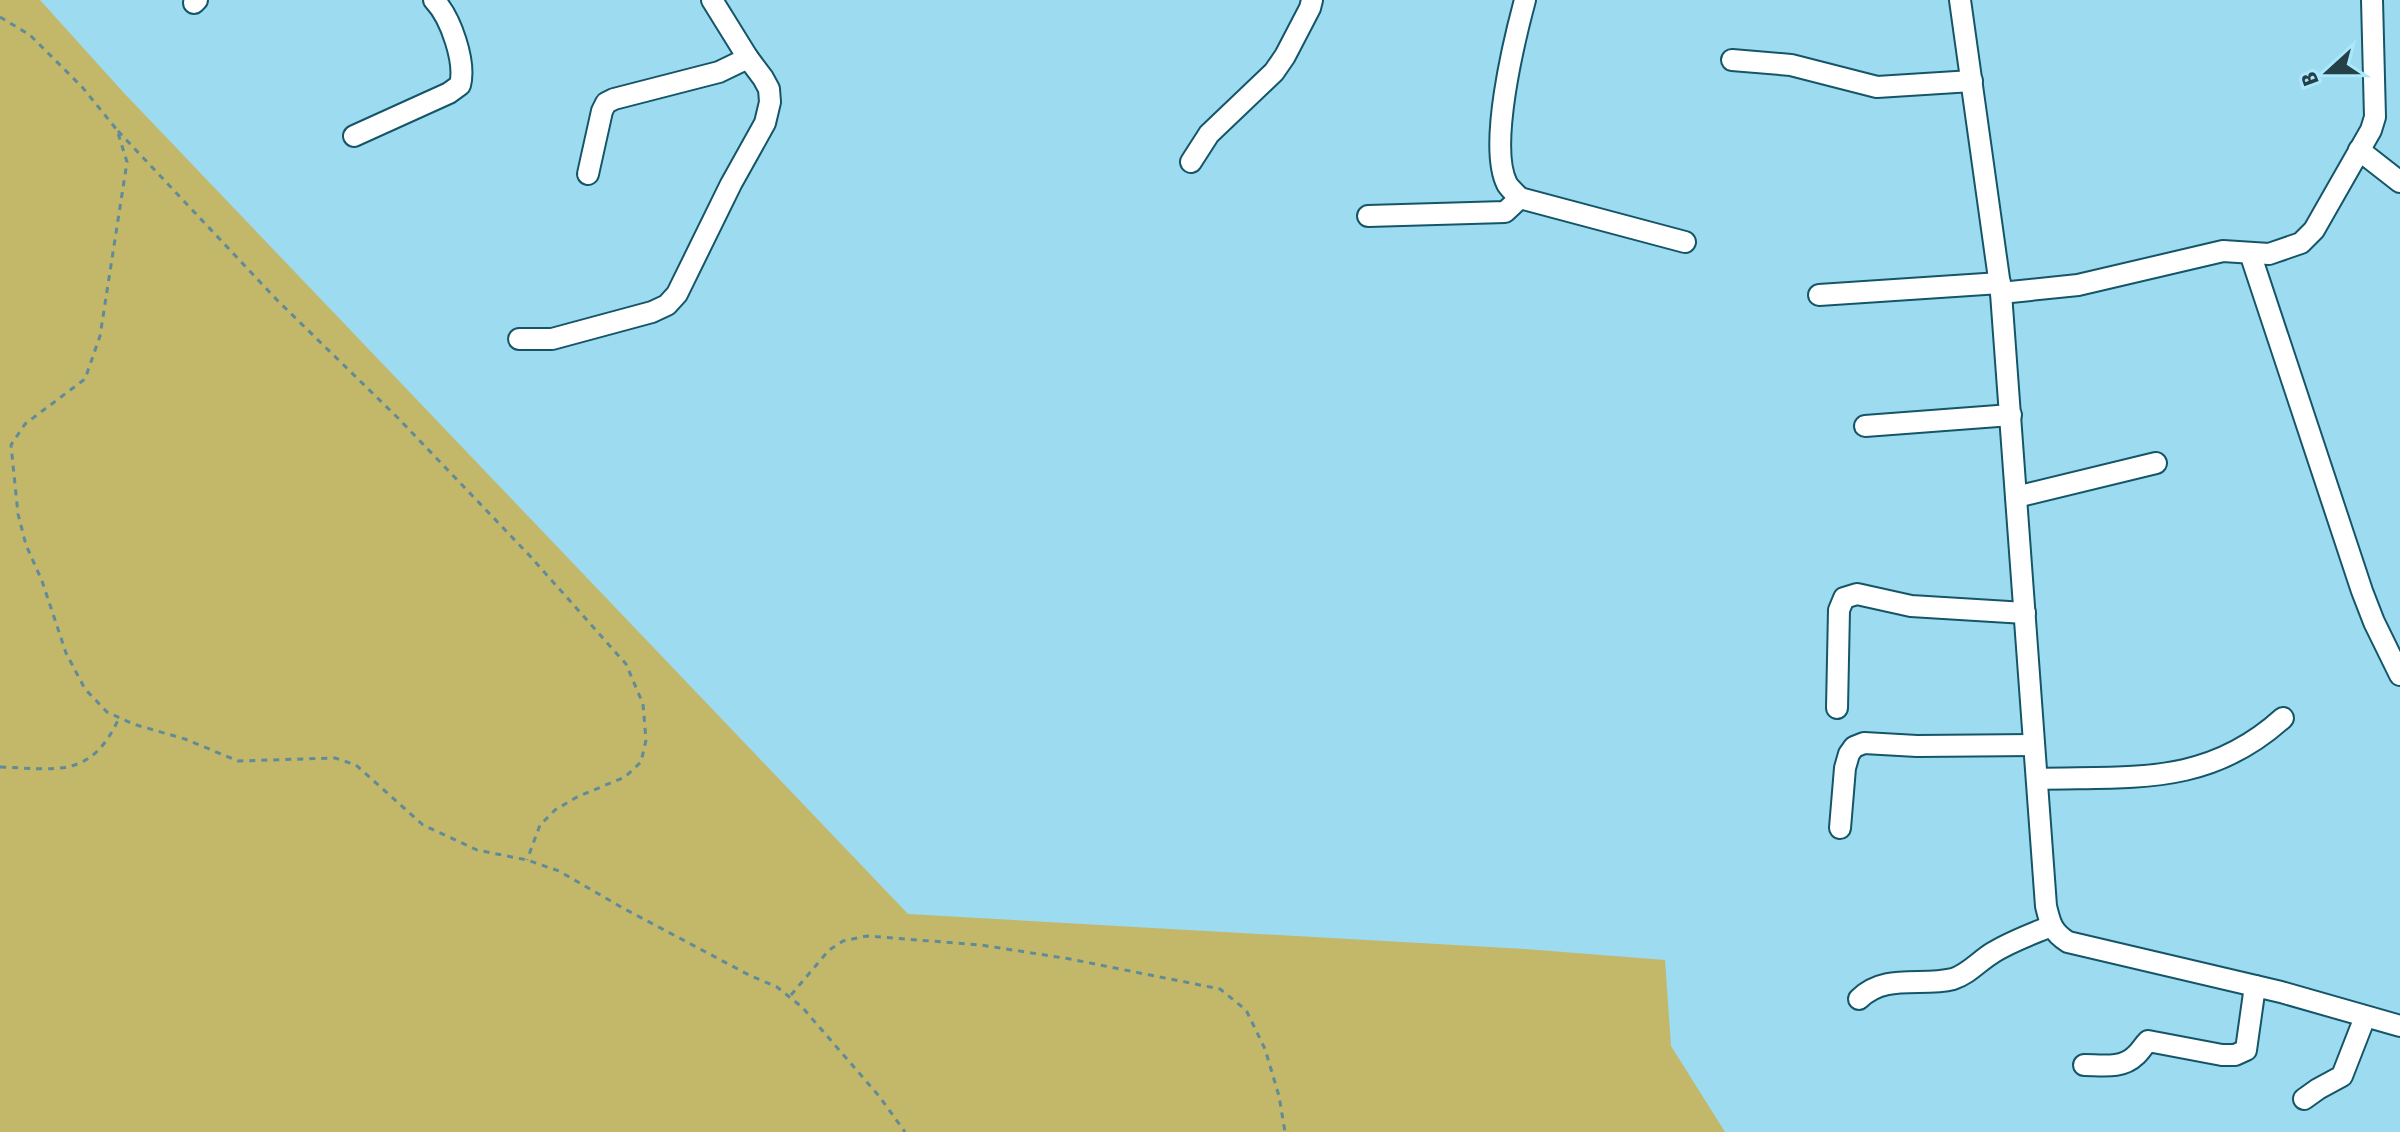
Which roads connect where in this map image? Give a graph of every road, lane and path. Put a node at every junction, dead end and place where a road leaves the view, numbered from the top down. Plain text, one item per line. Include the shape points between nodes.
1 (434, 0) edge
2 (712, 0) edge
3 (1312, 0) edge
4 (1525, 0) edge
5 (1960, 0) edge
6 (2372, 0) edge
7 (0, 17) edge
8 (748, 58) junction
9 (1732, 60) dead end
10 (1972, 81) junction
11 (117, 130) junction
12 (354, 136) dead end
13 (2359, 150) junction
14 (1191, 162) dead end
15 (588, 174) dead end
16 (2400, 182) edge
17 (1520, 198) junction
18 (1368, 216) dead end
19 (1685, 242) dead end
20 (2250, 253) junction
21 (2001, 288) junction
22 (1819, 295) dead end
23 (519, 339) dead end
24 (2011, 415) junction
25 (1865, 426) dead end
26 (2156, 463) dead end
27 (2016, 497) junction
28 (2025, 613) junction
29 (2400, 675) edge
30 (1837, 708) dead end
31 (119, 718) junction
32 (2283, 718) dead end
33 (2034, 745) junction
34 (0, 767) edge
35 (2037, 779) junction
36 (1840, 828) dead end
37 (527, 860) junction
38 (2051, 926) junction
39 (2255, 986) junction
40 (791, 995) dead end
41 (1859, 999) dead end
42 (2365, 1017) junction
43 (2400, 1026) edge
44 (2084, 1065) dead end
45 (2304, 1099) dead end
46 (905, 1132) edge
47 (1285, 1132) edge

1 - 12 street via 444,12 460,58 460,85
2 - 8 street
3 - 14 street via 1274,72 1209,134
4 - 17 street via 1503,112 1504,173
5 - 10 street
6 - 13 street via 2375,117
7 - 11 path via 30,35
8 - 15 street via 729,69 606,103
8 - 23 street via 769,89 765,123 677,294 652,312 552,339
9 - 10 street via 1791,65 1877,87
10 - 21 street
11 - 31 path via 127,162 100,336 85,379 25,424 11,445 26,545 66,653 85,689
11 - 37 path via 530,556 626,664 643,704 646,740 641,762 625,777 555,810 540,825
13 - 16 street
13 - 20 street via 2314,230 2301,243 2269,254
17 - 18 street via 1505,212
17 - 19 street
20 - 21 street via 2204,253 2078,285
20 - 29 street via 2362,591
21 - 22 street
21 - 24 street
24 - 25 street
24 - 27 street
26 - 27 street
27 - 28 street
28 - 30 street via 1911,606 1857,594 1844,598 1839,610
28 - 33 street
31 - 34 path via 99,751 79,765
31 - 37 path via 238,761 335,758 356,765 423,825 477,850
32 - 35 street via 2233,753 2177,773
33 - 35 street
33 - 36 street via 1854,747 1845,768
35 - 38 street
37 - 46 path via 559,871 777,987 802,1007
38 - 39 street via 2068,942
38 - 41 street via 2002,947 1956,978 1898,982
39 - 42 street
39 - 44 street via 2246,1050 2235,1055 2148,1041 2125,1063
40 - 47 path via 829,950 867,936 981,945 1220,989 1246,1010 1265,1049
42 - 43 street
42 - 45 street via 2342,1076

